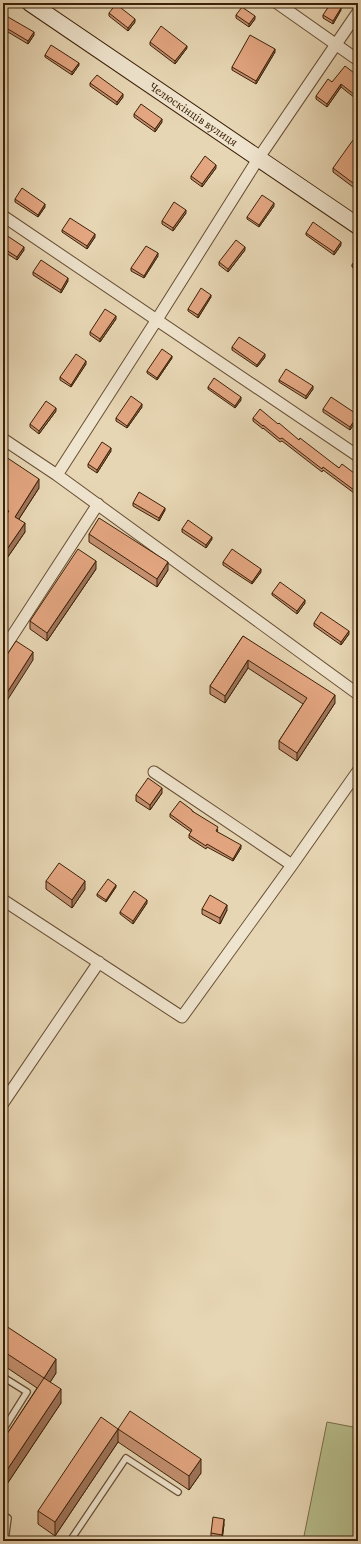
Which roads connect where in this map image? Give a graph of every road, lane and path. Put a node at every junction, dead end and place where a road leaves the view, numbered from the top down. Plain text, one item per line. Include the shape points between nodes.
1 (30, 3) edge
2 (277, 3) edge
3 (358, 12) edge
4 (336, 44) junction
5 (358, 60) edge
6 (258, 159) junction
7 (3, 216) edge
8 (358, 226) edge
9 (156, 321) junction
10 (3, 438) edge
11 (358, 456) edge
12 (57, 475) junction
13 (98, 504) junction
14 (3, 650) edge
15 (358, 694) edge
16 (358, 771) edge
17 (154, 772) dead end
18 (292, 865) junction
19 (3, 900) edge
20 (99, 962) junction
21 (3, 1103) edge
22 (3, 1377) edge
23 (3, 1430) edge
24 (178, 1492) dead end
25 (3, 1515) edge
26 (6, 1541) edge
27 (70, 1541) edge

1 - 6 main road, Челюскінців вулиця
2 - 4 street
3 - 4 street
4 - 5 street
4 - 6 street
6 - 8 main road, Челюскінців вулиця
6 - 9 street
7 - 9 street
9 - 11 street
9 - 12 street
10 - 12 street
12 - 13 street
13 - 14 street
13 - 15 street
16 - 18 street
17 - 18 street
18 - 20 street via 182,1017
19 - 20 street
20 - 21 street
22 - 23 lane via 27,1392
24 - 27 lane via 126,1458
25 - 26 lane via 8,1518

